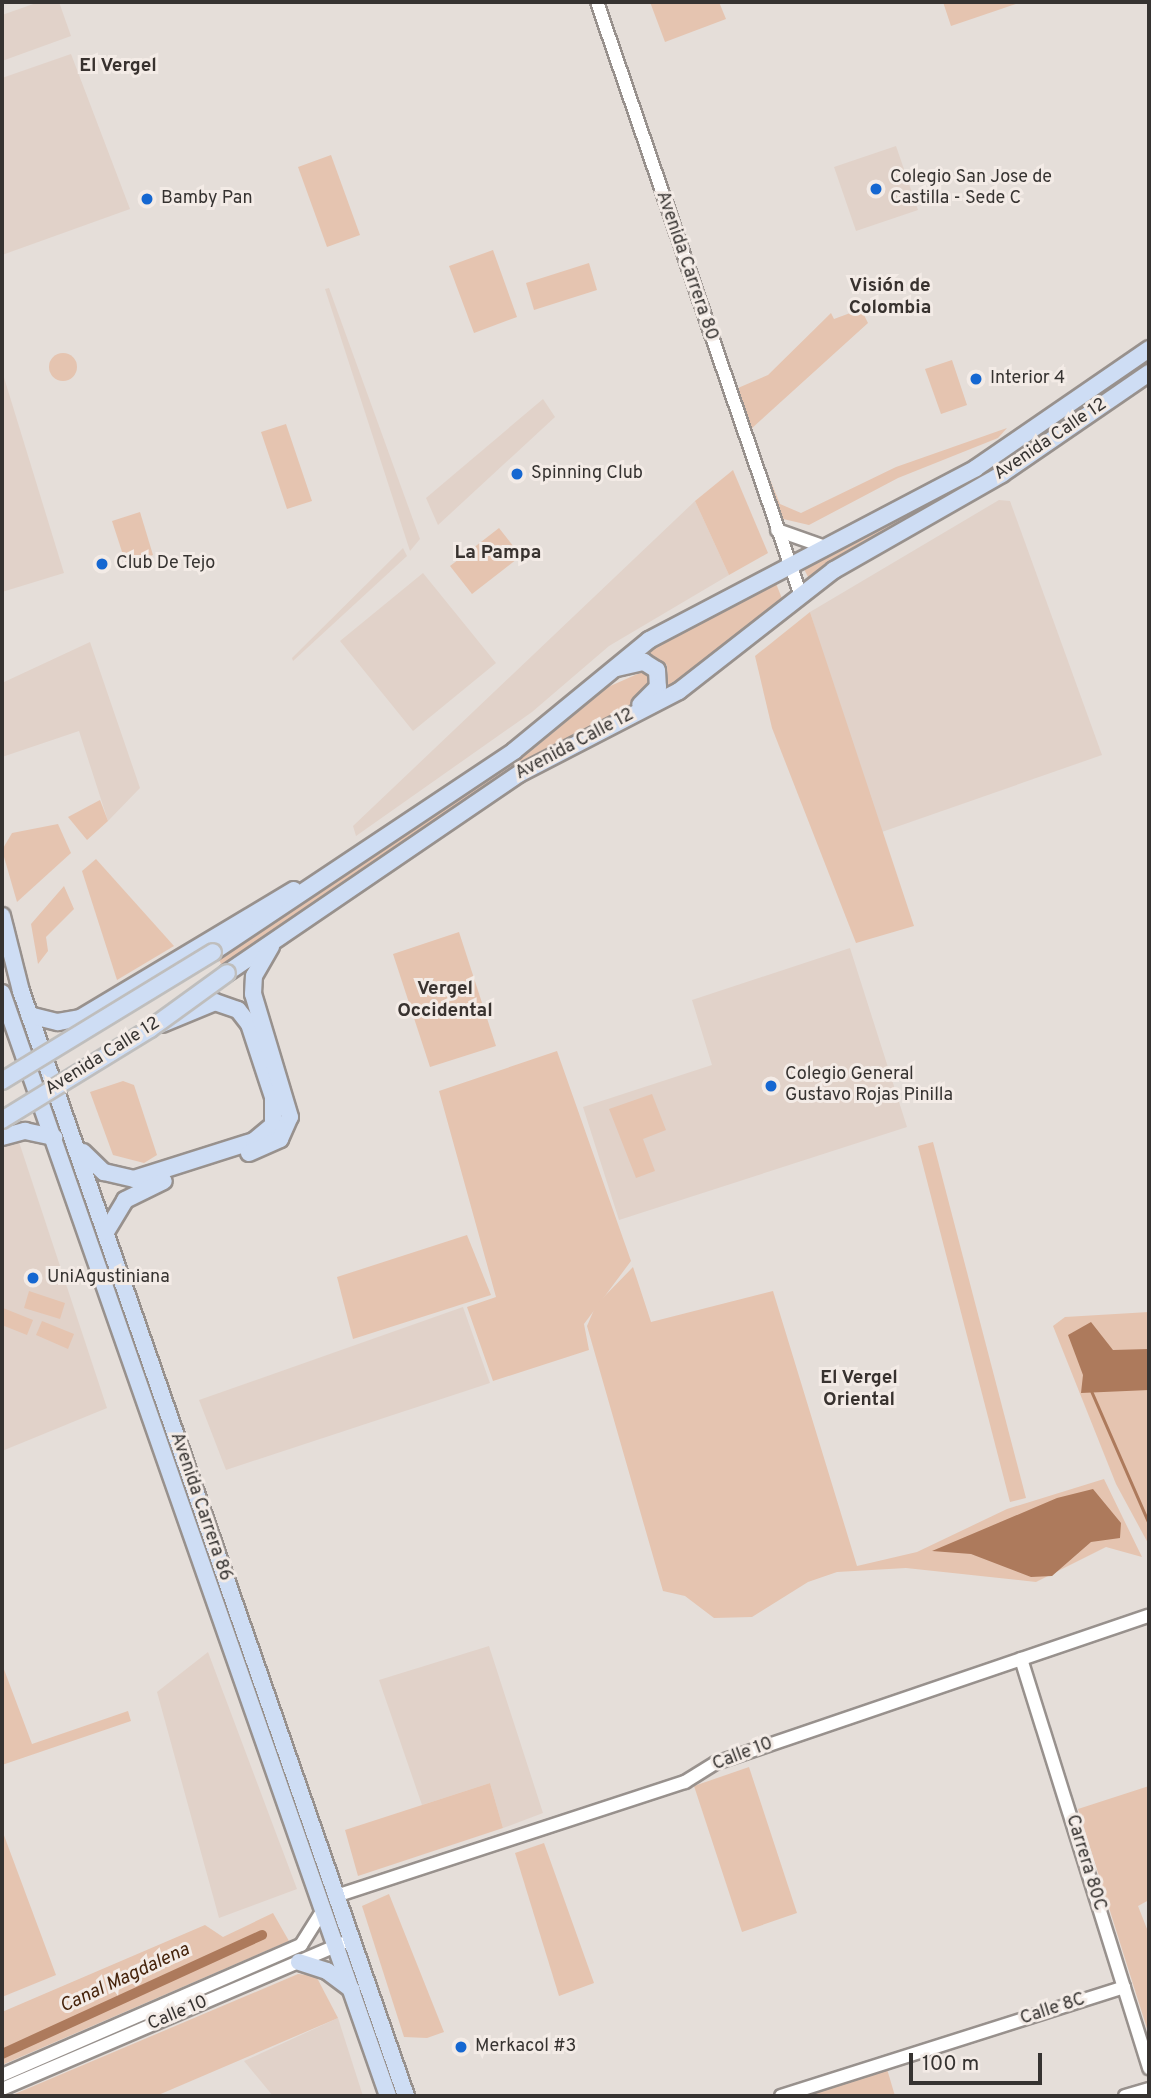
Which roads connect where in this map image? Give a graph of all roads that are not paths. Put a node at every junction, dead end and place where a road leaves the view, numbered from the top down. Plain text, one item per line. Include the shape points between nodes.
1 (597, 2) edge
2 (1149, 349) edge
3 (1149, 373) edge
4 (776, 530) junction
5 (825, 547) junction
6 (789, 565) junction
7 (801, 596) junction
8 (610, 670) junction
9 (621, 718) junction
10 (346, 864) junction
11 (2, 916) edge
12 (276, 939) junction
13 (2, 994) edge
14 (29, 1015) junction
15 (150, 1029) junction
16 (2, 1081) edge
17 (2, 1120) edge
18 (2, 1137) edge
19 (54, 1137) junction
20 (75, 1141) junction
21 (106, 1232) junction
22 (1149, 1616) edge
23 (1021, 1659) junction
24 (339, 1895) junction
25 (323, 1910) junction
26 (354, 1938) junction
27 (336, 1945) junction
28 (299, 1962) junction
29 (1124, 1987) junction
30 (353, 1992) junction
31 (1149, 2068) edge
32 (2, 2074) edge
33 (2, 2089) edge
34 (1149, 2089) edge
35 (388, 2096) edge
36 (406, 2096) edge
37 (781, 2096) edge
38 (1125, 2096) edge

1 - 4 street, Avenida Carrera 80
2 - 5 main road, Avenida Calle 12 via 999,454
3 - 7 main road, Avenida Calle 12 via 1025,460 862,552
4 - 5 street
4 - 6 street, Avenida Carrera 80
5 - 6 main road, Avenida Calle 12
6 - 7 street, Avenida Carrera 80
6 - 8 main road, Avenida Calle 12 via 659,634
7 - 9 main road, Avenida Calle 12 via 690,683
8 - 9 main road via 644,662 658,674 655,693
8 - 10 main road, Avenida Calle 12 via 514,751
9 - 12 main road, Avenida Calle 12 via 506,782
10 - 14 main road via 266,904 80,1018 58,1022
10 - 16 main road, Avenida Calle 12, bridge
11 - 14 main road, Avenida Carrera 86
12 - 15 main road, Avenida Calle 12, bridge
12 - 21 main road via 252,985 290,1107 285,1132 267,1148 134,1193
13 - 19 main road, Avenida Carrera 86
14 - 20 main road, Avenida Carrera 86
15 - 17 main road, Avenida Calle 12, bridge
15 - 20 main road via 215,1002 238,1010 249,1024 276,1107 267,1133 134,1179 104,1172
18 - 19 main road via 16,1130
19 - 25 main road, Avenida Carrera 86
20 - 21 main road, Avenida Carrera 86
21 - 24 main road, Avenida Carrera 86
22 - 23 street, Calle 10
23 - 24 street, Calle 10 via 716,1763 673,1786
23 - 29 street, Carrera 80C
24 - 26 main road, Avenida Carrera 86
25 - 27 main road, Avenida Carrera 86
25 - 32 street, Calle 10 via 301,1945
26 - 27 street, Calle 10
26 - 36 main road, Avenida Carrera 86
27 - 28 street, Calle 10
27 - 30 main road, Avenida Carrera 86
28 - 30 main road via 327,1970
28 - 33 street, Calle 10
29 - 31 street, Carrera 80C
29 - 37 street, Calle 8C
30 - 35 main road, Avenida Carrera 86
34 - 38 street

